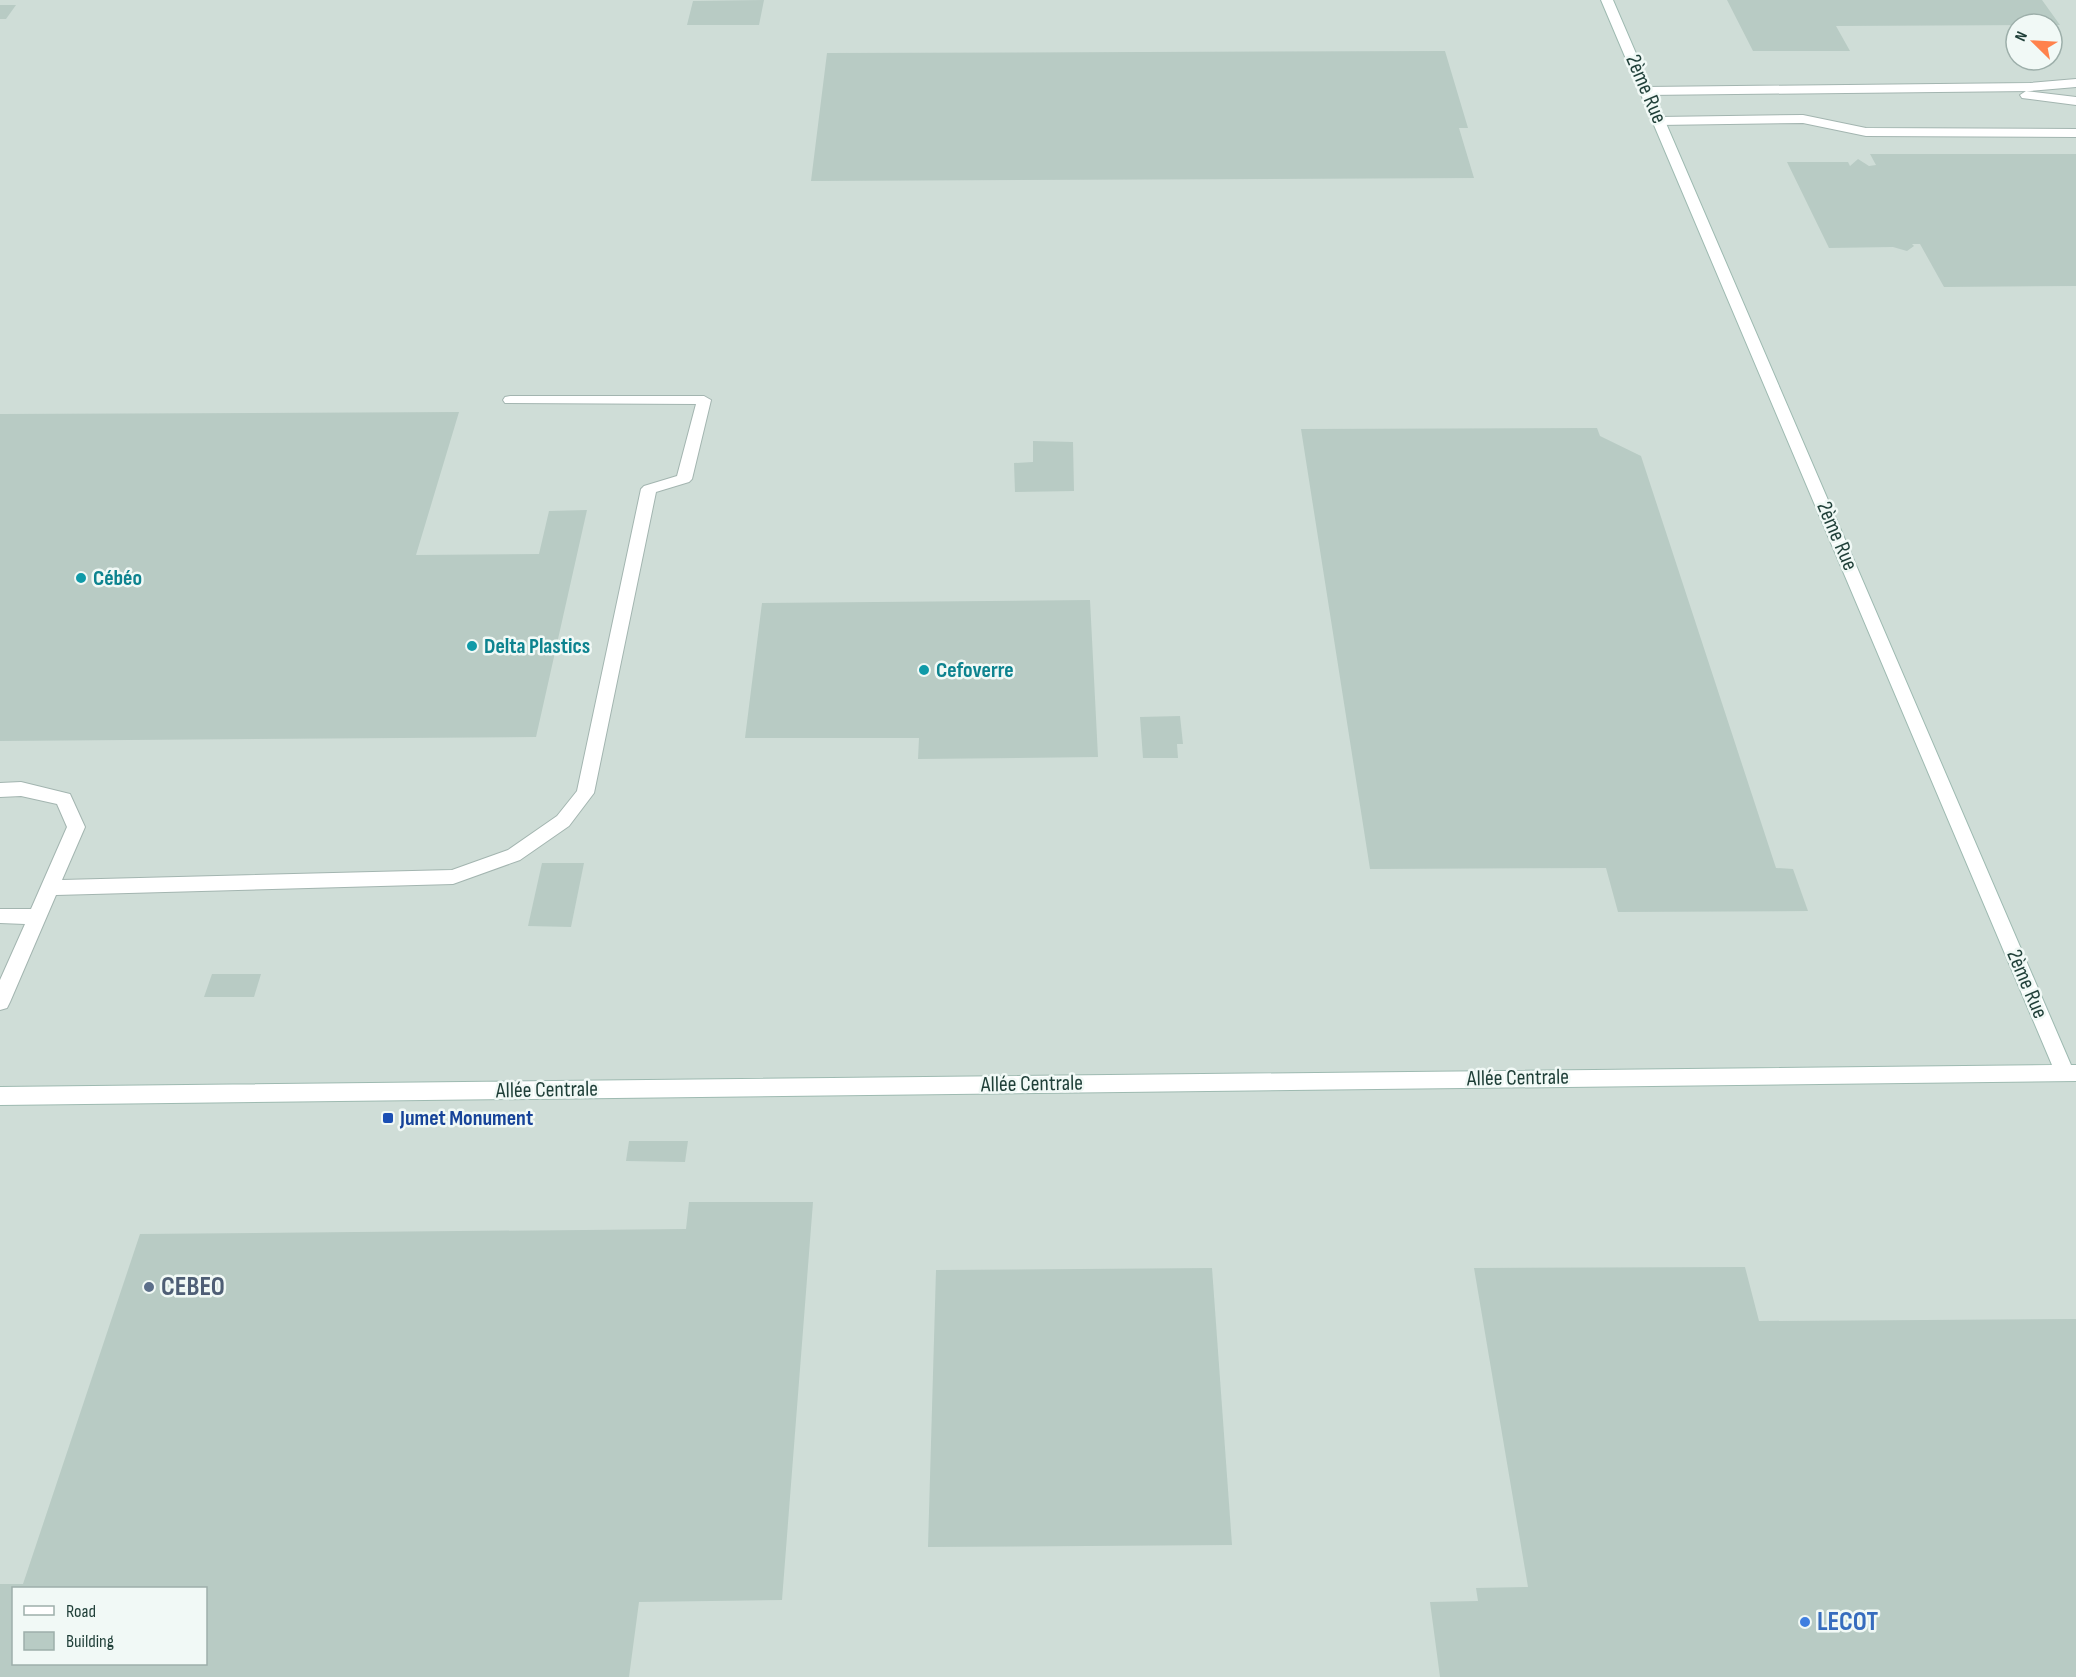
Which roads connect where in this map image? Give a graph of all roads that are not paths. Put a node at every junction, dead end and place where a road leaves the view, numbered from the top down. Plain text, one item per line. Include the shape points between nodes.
1 (1607, 0) edge
2 (2076, 83) edge
3 (1961, 88) junction
4 (1647, 91) junction
5 (2076, 101) edge
6 (1659, 121) junction
7 (2076, 133) edge
8 (510, 400) dead end
9 (0, 790) edge
10 (49, 888) junction
11 (0, 916) edge
12 (37, 917) junction
13 (0, 1002) edge
14 (2071, 1073) edge
15 (0, 1096) edge

1 - 4 street, 2ème Rue
2 - 3 street
3 - 4 street
3 - 5 street
4 - 6 street, 2ème Rue
6 - 7 street via 1803,120 1866,132
6 - 14 street, 2ème Rue
8 - 10 street via 704,400 684,479 649,489 585,793 563,821 514,855 453,877
9 - 10 street via 21,789 64,799 76,827
10 - 12 street
11 - 12 street
12 - 13 street
14 - 15 street, Allée Centrale

